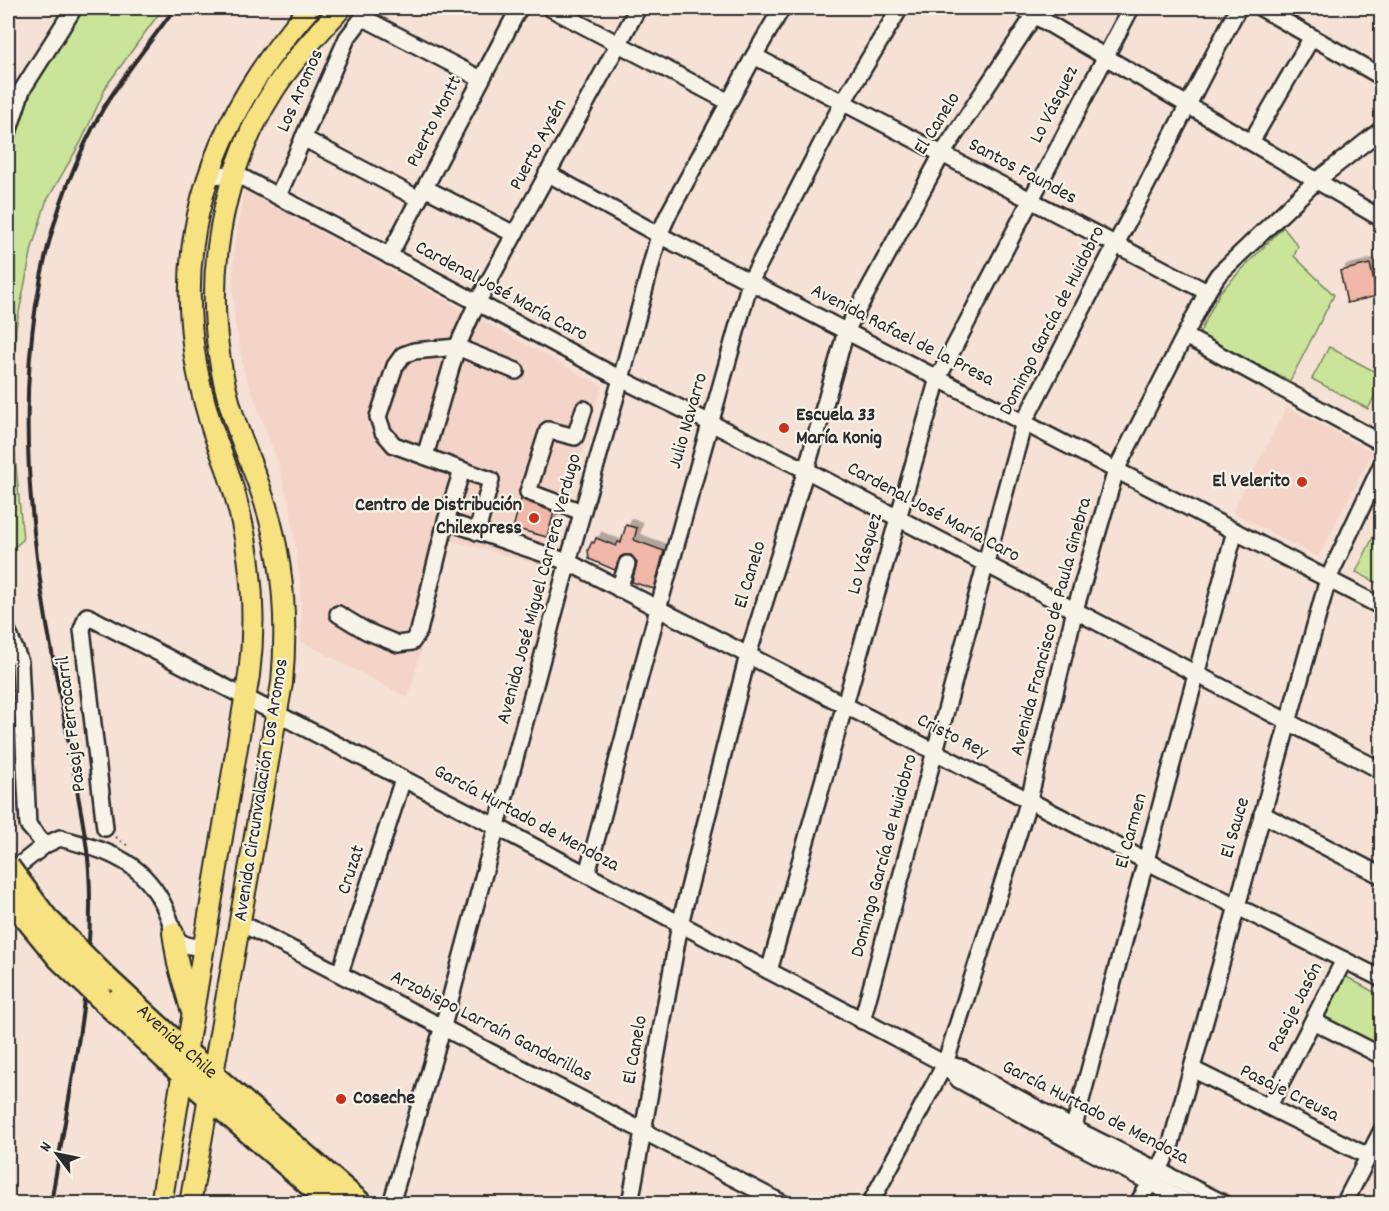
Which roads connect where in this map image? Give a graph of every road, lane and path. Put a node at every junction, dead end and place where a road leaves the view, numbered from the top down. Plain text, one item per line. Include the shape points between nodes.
1 (74, 8) edge
2 (310, 8) edge
3 (341, 8) edge
4 (519, 8) edge
5 (550, 8) edge
6 (638, 8) edge
7 (782, 8) edge
8 (900, 8) edge
9 (1131, 8) edge
10 (1261, 8) edge
11 (1032, 10) edge
12 (1232, 10) edge
13 (366, 12) edge
14 (1312, 37) junction
15 (618, 43) junction
16 (754, 56) junction
17 (1104, 56) junction
18 (1382, 77) edge
19 (481, 80) junction
20 (729, 102) junction
21 (843, 102) junction
22 (1187, 105) junction
23 (1382, 129) edge
24 (8, 133) edge
25 (303, 138) junction
26 (1251, 142) junction
27 (942, 154) junction
28 (234, 173) junction
29 (547, 174) junction
30 (207, 177) junction
31 (1316, 181) junction
32 (422, 193) junction
33 (278, 196) junction
34 (1030, 200) junction
35 (1382, 219) edge
36 (514, 234) junction
37 (659, 235) junction
38 (1116, 244) junction
39 (389, 256) junction
40 (750, 282) junction
41 (1207, 292) junction
42 (477, 303) junction
43 (846, 331) junction
44 (1185, 336) junction
45 (457, 347) junction
46 (516, 370) dead end
47 (938, 378) junction
48 (621, 379) junction
49 (584, 408) dead end
50 (1024, 422) junction
51 (710, 423) junction
52 (1382, 443) edge
53 (425, 456) junction
54 (1382, 464) edge
55 (462, 470) junction
56 (806, 470) junction
57 (1116, 470) junction
58 (1376, 487) edge
59 (582, 512) junction
60 (898, 518) junction
61 (446, 520) junction
62 (1235, 531) junction
63 (477, 532) junction
64 (568, 562) junction
65 (627, 564) dead end
66 (986, 564) junction
67 (1328, 579) junction
68 (619, 589) junction
69 (1382, 607) edge
70 (658, 609) junction
71 (1075, 610) junction
72 (338, 614) dead end
73 (87, 616) joint
74 (8, 632) edge
75 (748, 655) junction
76 (1197, 674) junction
77 (244, 697) junction
78 (845, 705) junction
79 (277, 714) junction
80 (1288, 722) junction
81 (934, 752) junction
82 (1382, 771) edge
83 (403, 779) junction
84 (1029, 800) junction
85 (1262, 814) junction
86 (497, 827) junction
87 (105, 828) dead end
88 (45, 845) junction
89 (1146, 861) junction
90 (8, 867) edge
91 (8, 874) edge
92 (587, 874) junction
93 (1382, 876) edge
94 (8, 896) edge
95 (1236, 905) junction
96 (241, 923) junction
97 (680, 924) junction
98 (173, 933) junction
99 (203, 947) junction
100 (1344, 960) junction
101 (769, 971) junction
102 (340, 974) junction
103 (1381, 978) edge
104 (105, 990) junction
105 (192, 1013) junction
106 (862, 1021) junction
107 (1313, 1021) junction
108 (443, 1026) junction
109 (186, 1052) junction
110 (1382, 1056) edge
111 (945, 1064) junction
112 (1192, 1070) junction
113 (182, 1074) junction
114 (210, 1085) junction
115 (1269, 1106) junction
116 (642, 1129) junction
117 (1382, 1130) edge
118 (1071, 1135) junction
119 (1368, 1156) junction
120 (1159, 1170) junction
121 (165, 1182) junction
122 (1151, 1184) junction
123 (191, 1196) edge
124 (161, 1203) edge
125 (332, 1203) edge
126 (361, 1203) edge
127 (391, 1203) edge
128 (630, 1203) edge
129 (784, 1203) edge
130 (870, 1203) edge
131 (1137, 1203) edge
132 (1191, 1203) edge
133 (1225, 1203) edge
134 (1344, 1203) edge

1 - 24 street via 22,90
2 - 30 main road, Avenida Circunvalación Los Aromos via 238,105
3 - 28 main road, Avenida Circunvalación Los Aromos via 276,87 252,129
4 - 19 street, Puerto Montt
5 - 15 street
6 - 15 street, Puerto Aysén
7 - 16 street, Avenida José Miguel Carrera Verdugo
8 - 21 street, Julio Navarro
9 - 17 street, Lo Vásquez
10 - 14 street
11 - 17 street
11 - 27 street, El Canelo
12 - 22 street, Domingo García de Huidobro
13 - 19 street
13 - 25 street, Los Aromos via 347,38
14 - 18 street
14 - 26 street
15 - 20 street
15 - 29 street, Puerto Aysén
16 - 20 street, Avenida José Miguel Carrera Verdugo
16 - 21 street, Santos Faundes
17 - 22 street
17 - 34 street, Lo Vásquez
19 - 32 street, Puerto Montt
20 - 37 street, Avenida José Miguel Carrera Verdugo
21 - 27 street, Santos Faundes
21 - 40 street, Julio Navarro
22 - 26 street
22 - 38 street, Domingo García de Huidobro
23 - 31 street, Avenida Francisco de Paula Ginebra
25 - 32 street
25 - 33 street, Los Aromos
26 - 31 street
27 - 34 street, Santos Faundes
27 - 43 street, El Canelo
28 - 30 street
28 - 33 street, Cardenal José María Caro
28 - 79 main road, Avenida Circunvalación Los Aromos via 218,244 216,327 230,404 267,508 280,566 285,654
29 - 36 street, Puerto Aysén
29 - 37 street, Avenida Rafael de la Presa
30 - 77 main road, Avenida Circunvalación Los Aromos via 192,254 193,337 202,391 239,510 249,559 253,633
31 - 35 street
31 - 41 street, Avenida Francisco de Paula Ginebra via 1230,262
32 - 36 street
32 - 39 street, Puerto Montt
33 - 39 street, Cardenal José María Caro
34 - 38 street, Santos Faundes
34 - 47 street, Lo Vásquez
36 - 42 street, Puerto Aysén
37 - 40 street, Avenida Rafael de la Presa
37 - 48 street, Avenida José Miguel Carrera Verdugo
38 - 41 street, Santos Faundes
38 - 50 street, Domingo García de Huidobro
39 - 42 street, Cardenal José María Caro
40 - 43 street, Avenida Rafael de la Presa
40 - 51 street, Julio Navarro
41 - 44 street, Avenida Francisco de Paula Ginebra
42 - 45 street, Puerto Aysén
42 - 48 street, Cardenal José María Caro
43 - 47 street, Avenida Rafael de la Presa
43 - 56 street, El Canelo
44 - 52 street
44 - 57 street, Avenida Francisco de Paula Ginebra
45 - 46 street
45 - 53 street, Puerto Aysén
45 - 53 street via 403,355 394,366 378,417 383,432 394,445
47 - 50 street, Avenida Rafael de la Presa
47 - 60 street, Lo Vásquez
48 - 51 street, Cardenal José María Caro
48 - 59 street, Avenida José Miguel Carrera Verdugo
49 - 59 street via 575,437 548,430 528,492
50 - 57 street, Avenida Rafael de la Presa
50 - 66 street, Domingo García de Huidobro
51 - 56 street, Cardenal José María Caro
51 - 70 street, Julio Navarro
53 - 55 street
54 - 58 street, El Sauce
55 - 61 street
55 - 63 street via 491,480
56 - 60 street, Cardenal José María Caro
56 - 75 street, El Canelo
57 - 62 street, Avenida Rafael de la Presa
57 - 71 street, Avenida Francisco de Paula Ginebra
58 - 67 street, El Sauce
59 - 64 street, Avenida José Miguel Carrera Verdugo
60 - 66 street, Cardenal José María Caro
60 - 78 street, Lo Vásquez
61 - 63 street, Cristo Rey
61 - 72 street via 418,632 412,642 398,644 366,632
62 - 67 street, Avenida Rafael de la Presa
62 - 76 street, El Carmen
63 - 64 street, Cristo Rey
64 - 68 street, Cristo Rey
64 - 86 street, Avenida José Miguel Carrera Verdugo
65 - 68 street
66 - 71 street, Cardenal José María Caro
66 - 81 street, Domingo García de Huidobro
67 - 69 street, Avenida Rafael de la Presa
67 - 80 street, El Sauce
68 - 70 street, Cristo Rey
70 - 75 street, Cristo Rey
70 - 92 street, Julio Navarro
71 - 76 street, Cardenal José María Caro
71 - 84 street, Avenida Francisco de Paula Ginebra
73 - 77 street, García Hurtado de Mendoza
73 - 87 street, Pasaje Ferrocarril via 82,629
74 - 88 street via 20,662 28,825
75 - 78 street, Cristo Rey
75 - 97 street, El Canelo
76 - 80 street, Cardenal José María Caro
76 - 89 street, El Carmen
77 - 79 street, García Hurtado de Mendoza
77 - 99 main road, Avenida Circunvalación Los Aromos
78 - 81 street, Cristo Rey
78 - 101 street, Lo Vásquez
79 - 83 street, García Hurtado de Mendoza
79 - 96 main road, Avenida Circunvalación Los Aromos
80 - 82 street, Cardenal José María Caro
80 - 85 street, El Sauce
81 - 84 street, Cristo Rey
81 - 106 street, Domingo García de Huidobro
83 - 86 street, García Hurtado de Mendoza
83 - 102 street, Cruzat
84 - 89 street, Cristo Rey
84 - 111 street, Avenida Francisco de Paula Ginebra
85 - 93 street
85 - 95 street, El Sauce
86 - 92 street, García Hurtado de Mendoza
86 - 108 street, Avenida José Miguel Carrera Verdugo
88 - 91 street
88 - 98 street via 60,838 101,850 127,863 157,894
89 - 95 street, Cristo Rey
89 - 118 street, El Carmen
90 - 104 highway, Avenida Chile, bridge
92 - 97 street, García Hurtado de Mendoza
94 - 104 highway, Avenida Chile, bridge via 59,958
95 - 100 street, Cristo Rey
95 - 112 street, El Sauce
96 - 102 street, Arzobispo Larraín Gandarillas
96 - 114 main road, Avenida Circunvalación Los Aromos
97 - 101 street, García Hurtado de Mendoza
97 - 116 street, El Canelo
98 - 99 street via 183,943
98 - 105 main road
99 - 105 main road, Avenida Circunvalación Los Aromos
100 - 103 street, Cristo Rey
100 - 107 street, Pasaje Jasón
101 - 106 street, García Hurtado de Mendoza
102 - 108 street, Arzobispo Larraín Gandarillas
104 - 109 highway, Avenida Chile
104 - 113 highway, Avenida Chile
105 - 109 main road, Avenida Circunvalación Los Aromos
106 - 111 street, García Hurtado de Mendoza
107 - 110 street
107 - 115 street, Pasaje Jasón
108 - 116 street, Arzobispo Larraín Gandarillas
108 - 127 street, Avenida José Miguel Carrera Verdugo
109 - 113 main road, Avenida Circunvalación Los Aromos
109 - 114 highway, Avenida Chile
111 - 118 street, García Hurtado de Mendoza via 963,1068
111 - 130 street, Avenida Francisco de Paula Ginebra
112 - 115 street, Pasaje Creusa
112 - 120 street, El Sauce via 1170,1147
113 - 114 highway, Avenida Chile
113 - 121 main road, Avenida Circunvalación Los Aromos
114 - 123 main road, Avenida Circunvalación Los Aromos
114 - 125 highway, Avenida Chile
114 - 126 highway, Avenida Chile
115 - 119 street, Pasaje Creusa
116 - 128 street, El Canelo
116 - 129 street, Arzobispo Larraín Gandarillas
117 - 119 street
118 - 120 street, García Hurtado de Mendoza
118 - 122 street, García Hurtado de Mendoza
119 - 134 street
120 - 122 street, El Sauce
120 - 133 street, García Hurtado de Mendoza
121 - 123 main road
121 - 124 main road, Avenida Circunvalación Los Aromos
122 - 131 street, El Sauce
122 - 132 street, García Hurtado de Mendoza

